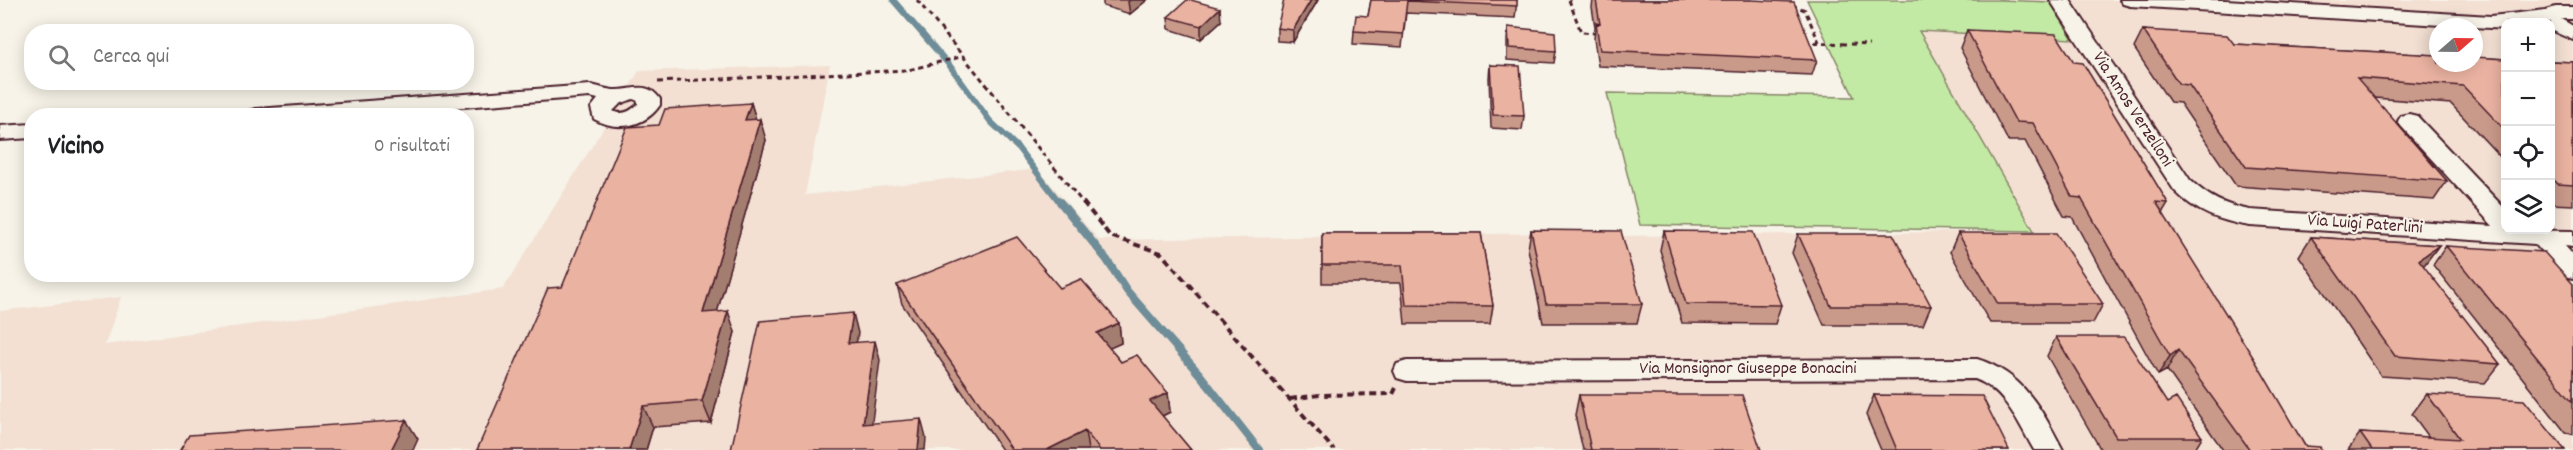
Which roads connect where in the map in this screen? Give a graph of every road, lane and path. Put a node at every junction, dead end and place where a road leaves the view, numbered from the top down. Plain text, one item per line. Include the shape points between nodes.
1 (917, 0) edge
2 (1569, 0) edge
3 (2060, 0) edge
4 (2130, 0) edge
5 (2243, 3) edge
6 (1784, 5) edge
7 (2573, 8) edge
8 (2551, 12) edge
9 (2573, 13) edge
10 (2500, 22) edge
11 (1605, 33) edge
12 (2573, 34) edge
13 (1796, 42) edge
14 (1820, 42) junction
15 (1869, 45) dead end
16 (964, 56) junction
17 (930, 65) joint
18 (646, 83) dead end
19 (609, 102) dead end
20 (368, 108) edge
21 (2409, 121) dead end
22 (24, 132) edge
23 (0, 133) edge
24 (2215, 211) joint
25 (2501, 219) edge
26 (2501, 230) edge
27 (2529, 234) edge
28 (2542, 237) junction
29 (2573, 239) edge
30 (2573, 270) edge
31 (1407, 370) dead end
32 (1393, 394) dead end
33 (1289, 399) junction
34 (1334, 450) edge
35 (2049, 450) edge

1 - 16 path
2 - 11 path via 1581,32
3 - 24 street, Via Amos Verzelloni via 2182,185
4 - 5 street
5 - 10 street
6 - 14 path via 1804,10
7 - 8 street
8 - 9 street
8 - 10 street
8 - 12 street
13 - 14 path
14 - 15 path
16 - 17 path
16 - 33 path via 1110,236 1161,253
17 - 18 path via 908,70
19 - 20 street via 577,93
21 - 25 street
22 - 23 street
24 - 26 street, Via Luigi Paterlini via 2250,218
27 - 28 street, Via Luigi Paterlini
28 - 29 street, Via Luigi Paterlini
28 - 30 street
31 - 35 street, Via Monsignor Giuseppe Bonacini via 1977,369 2004,381
32 - 33 path
33 - 34 path

